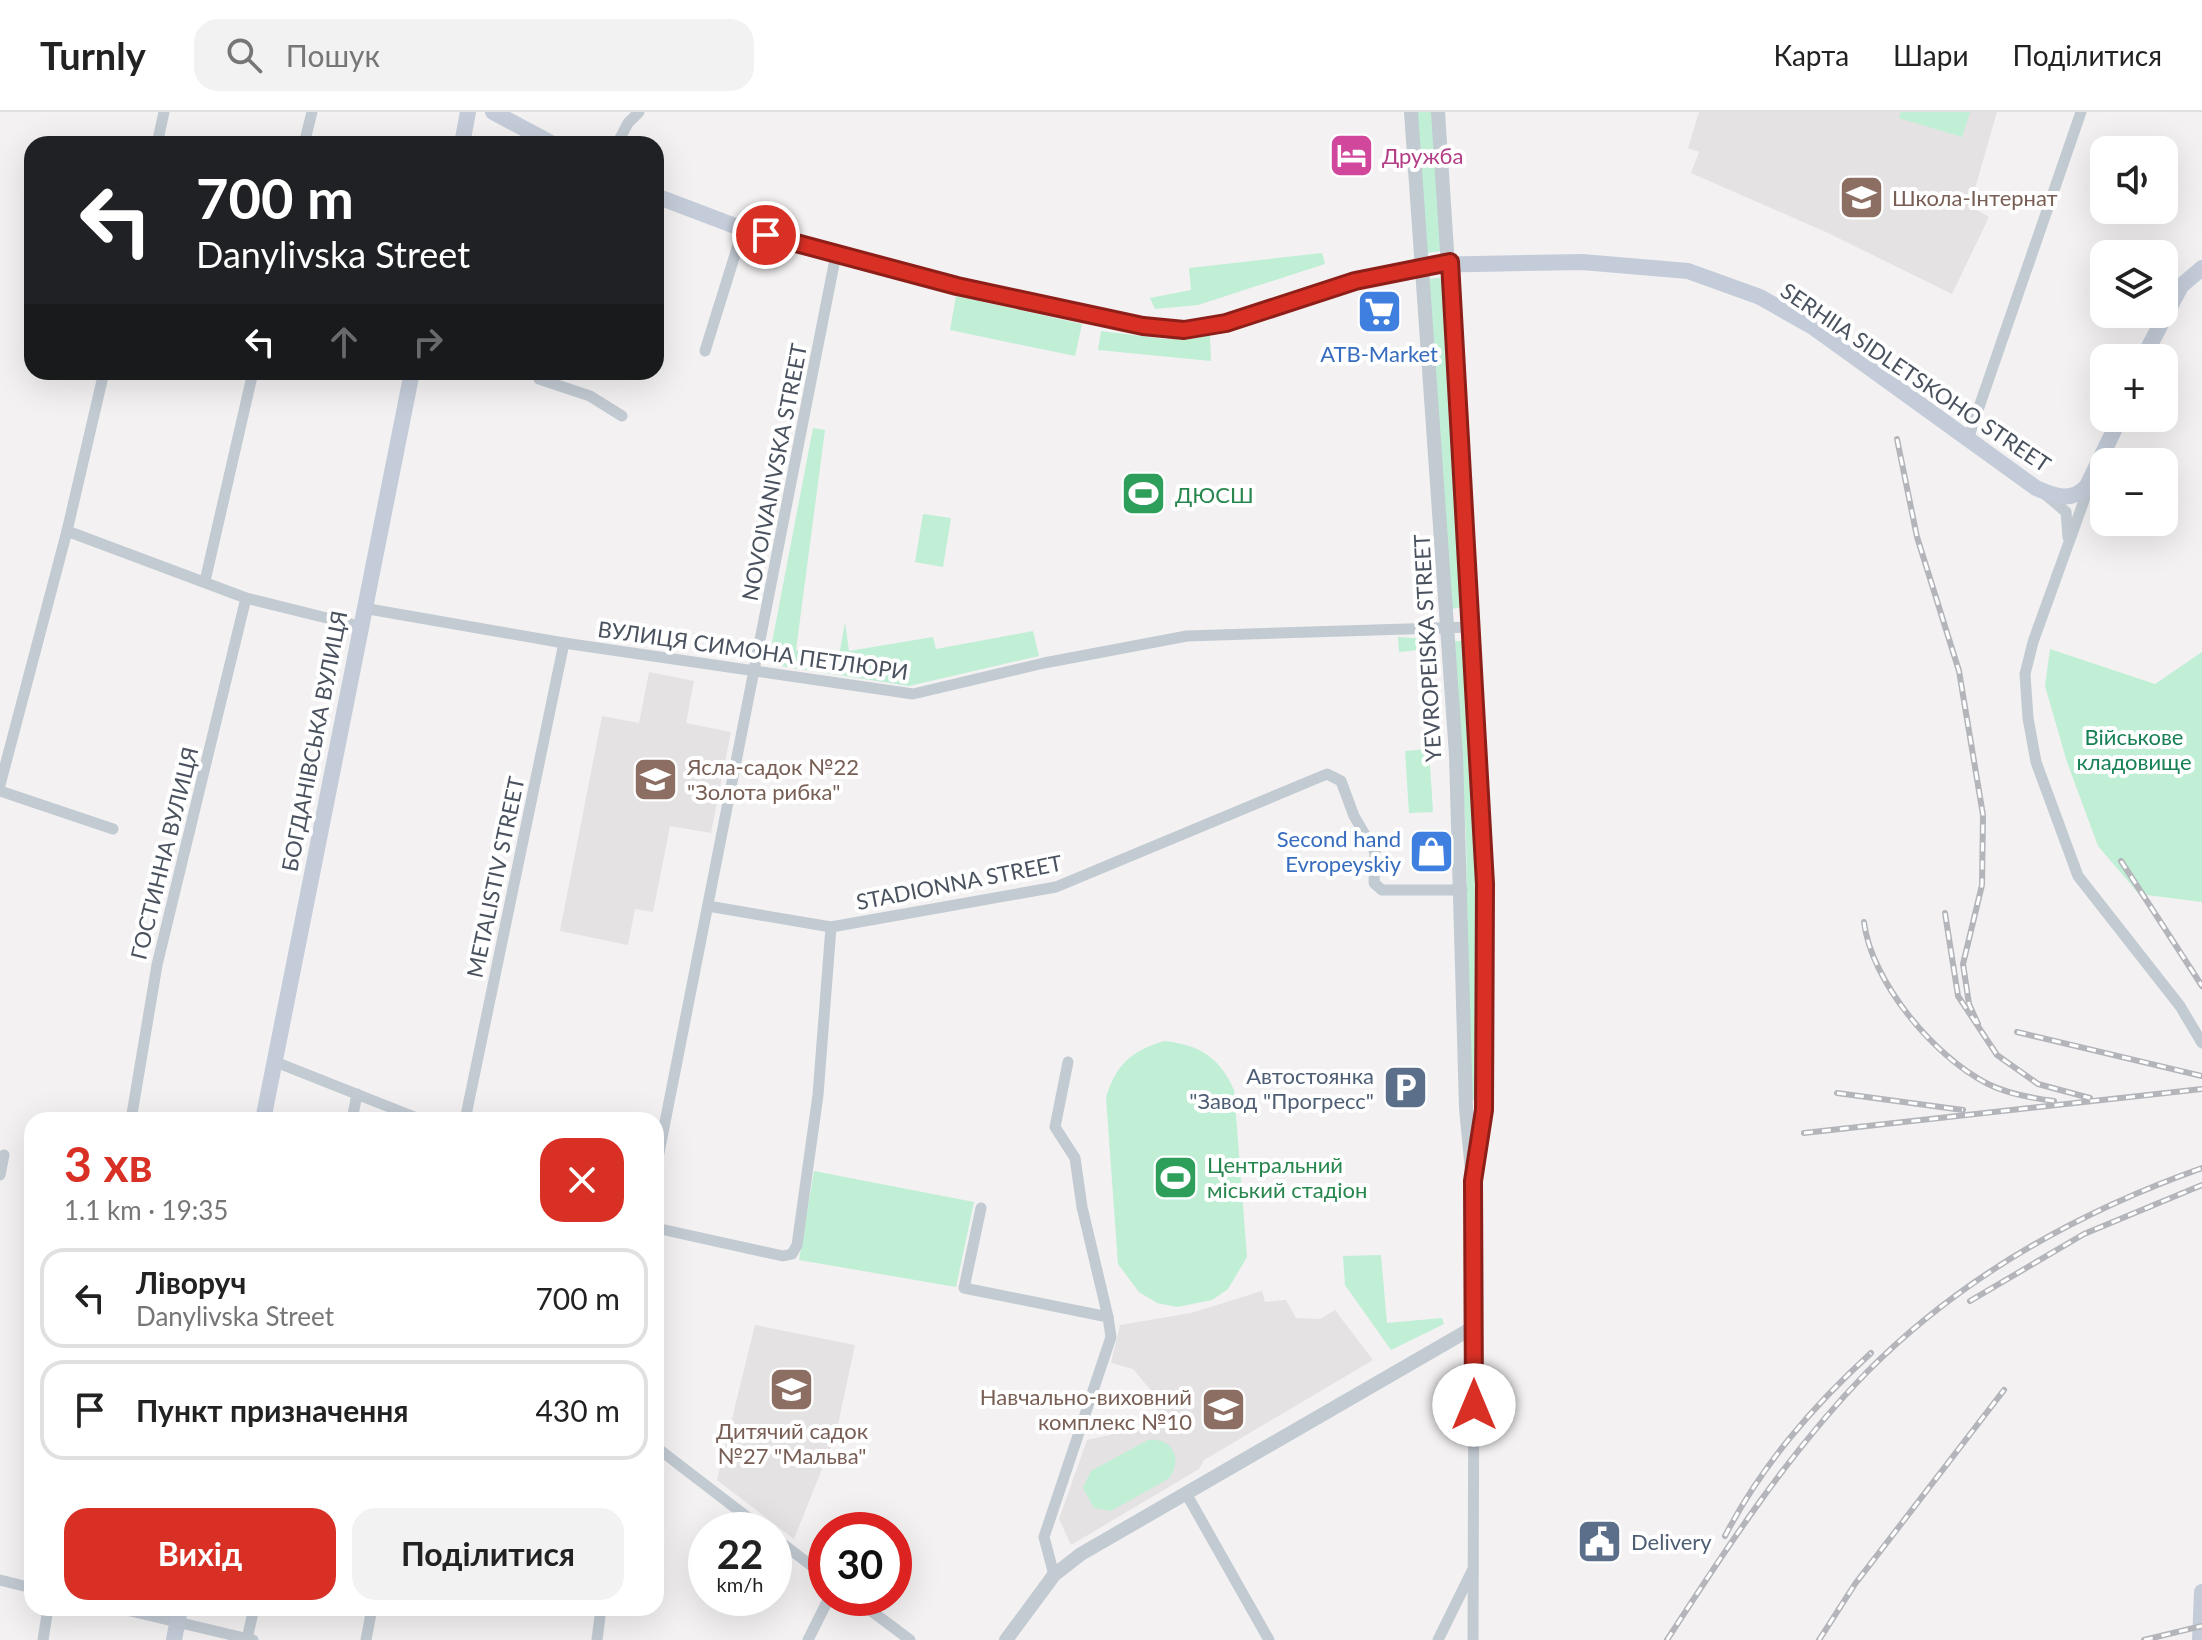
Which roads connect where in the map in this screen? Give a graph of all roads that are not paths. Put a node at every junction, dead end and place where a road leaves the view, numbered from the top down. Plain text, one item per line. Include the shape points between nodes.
1 (164, 112) edge
2 (312, 112) edge
3 (468, 112) edge
4 (493, 112) edge
5 (639, 112) edge
6 (1411, 112) edge
7 (1438, 112) edge
8 (2081, 112) edge
9 (159, 136) edge
10 (306, 136) edge
11 (464, 136) edge
12 (538, 136) edge
13 (621, 136) edge
14 (664, 199) edge
15 (743, 229) junction
16 (836, 254) junction
17 (1450, 262) junction
18 (1424, 265) junction
19 (2202, 268) edge
20 (2150, 344) edge
21 (705, 351) dead end
22 (102, 380) edge
23 (251, 380) edge
24 (410, 380) edge
25 (540, 380) edge
26 (622, 416) dead end
27 (1968, 439) junction
28 (2090, 482) edge
29 (2090, 485) edge
30 (2036, 488) junction
31 (67, 531) junction
32 (2069, 543) junction
33 (205, 581) junction
34 (246, 598) junction
35 (363, 608) junction
36 (359, 626) junction
37 (1448, 627) junction
38 (1471, 627) junction
39 (564, 643) junction
40 (757, 672) junction
41 (0, 785) edge
42 (0, 791) edge
43 (113, 829) dead end
44 (1462, 890) junction
45 (708, 906) junction
46 (831, 927) junction
47 (2202, 1043) edge
48 (273, 1061) junction
49 (1068, 1062) dead end
50 (357, 1094) junction
51 (132, 1112) edge
52 (264, 1112) edge
53 (354, 1112) edge
54 (402, 1112) edge
55 (467, 1112) edge
56 (664, 1128) edge
57 (4, 1155) dead end
58 (0, 1175) edge
59 (1473, 1181) junction
60 (981, 1208) dead end
61 (664, 1230) edge
62 (1108, 1317) junction
63 (1474, 1327) junction
64 (664, 1453) edge
65 (1187, 1495) junction
66 (741, 1512) edge
67 (792, 1551) edge
68 (808, 1563) edge
69 (1475, 1565) junction
70 (1054, 1575) junction
71 (0, 1580) edge
72 (24, 1586) edge
73 (2202, 1592) edge
74 (47, 1616) edge
75 (178, 1616) edge
76 (184, 1616) edge
77 (253, 1616) edge
78 (370, 1616) edge
79 (600, 1616) edge
80 (820, 1616) edge
81 (878, 1616) edge
82 (2202, 1617) edge
83 (250, 1639) edge
84 (43, 1640) edge
85 (174, 1640) edge
86 (366, 1640) edge
87 (597, 1640) edge
88 (808, 1640) edge
89 (910, 1640) edge
90 (1006, 1640) edge
91 (1269, 1640) edge
92 (1438, 1640) edge
93 (1473, 1640) edge
94 (2200, 1640) edge

1 - 9 street
2 - 10 street
3 - 11 main road
4 - 12 main road
5 - 13 street
6 - 18 street, YEVROPEISKA STREET
7 - 17 street, YEVROPEISKA STREET
8 - 27 street
14 - 15 main road, SERHIIA SIDLETSKOHO STREET
15 - 16 main road, SERHIIA SIDLETSKOHO STREET
15 - 21 street
16 - 18 main road, SERHIIA SIDLETSKOHO STREET via 957,286 1184,330 1226,323 1355,281
16 - 40 street, NOVOIVANIVSKA STREET
17 - 18 main road, SERHIIA SIDLETSKOHO STREET
17 - 27 main road, SERHIIA SIDLETSKOHO STREET via 1635,264 1725,282 1813,327
17 - 38 street, YEVROPEISKA STREET
18 - 37 street, YEVROPEISKA STREET
19 - 20 main road via 2181,286
22 - 31 street
23 - 33 street
24 - 35 main road, БОГДАНІВСЬКА ВУЛИЦЯ
25 - 26 street via 590,396
27 - 30 main road, SERHIIA SIDLETSKOHO STREET
28 - 30 main road, SERHIIA SIDLETSKOHO STREET via 2069,497
29 - 32 street
30 - 32 street via 2066,512
31 - 33 street
31 - 41 street
32 - 47 street via 2025,674 2036,762 2078,876 2180,1006
33 - 34 street
34 - 36 street
34 - 51 street, ГОСТИННА ВУЛИЦЯ via 157,965
35 - 36 main road, БОГДАНІВСЬКА ВУЛИЦЯ
35 - 39 street, ВУЛИЦЯ СИМОНА ПЕТЛЮРИ
36 - 48 main road, БОГДАНІВСЬКА ВУЛИЦЯ
37 - 38 street, ВУЛИЦЯ СИМОНА ПЕТЛЮРИ
37 - 40 street, ВУЛИЦЯ СИМОНА ПЕТЛЮРИ via 1187,636 913,694
37 - 44 street, YEVROPEISKA STREET
38 - 59 street, YEVROPEISKA STREET via 1486,1028 1484,1110
39 - 40 street, ВУЛИЦЯ СИМОНА ПЕТЛЮРИ
39 - 55 street, METALISTIV STREET
40 - 45 street, NOVOIVANIVSKA STREET
42 - 43 street
44 - 46 street, STADIONNA STREET via 1377,886 1375,852 1341,781 1327,774 1070,883
44 - 59 street, YEVROPEISKA STREET via 1466,1108
45 - 46 street
45 - 56 street, NOVOIVANIVSKA STREET
46 - 61 street, STADIONNA STREET via 818,1095 797,1245 783,1256
48 - 50 street
48 - 52 main road, БОГДАНІВСЬКА ВУЛИЦЯ
49 - 62 street via 1055,1127 1075,1158
50 - 53 street
50 - 54 street
57 - 58 street
59 - 63 street, YEVROPEISKA STREET
60 - 62 street via 964,1288
62 - 70 street via 1111,1337 1044,1537
63 - 65 street
63 - 69 street, YEVROPEISKA STREET
64 - 66 street
65 - 70 street via 1081,1554
65 - 91 street
67 - 68 street
69 - 92 street
69 - 93 street, YEVROPEISKA STREET
70 - 90 street
71 - 72 street
73 - 82 main road
74 - 84 street
75 - 85 main road
76 - 83 street
77 - 83 street
78 - 86 street
79 - 87 street
80 - 88 street
81 - 89 street
82 - 94 main road

